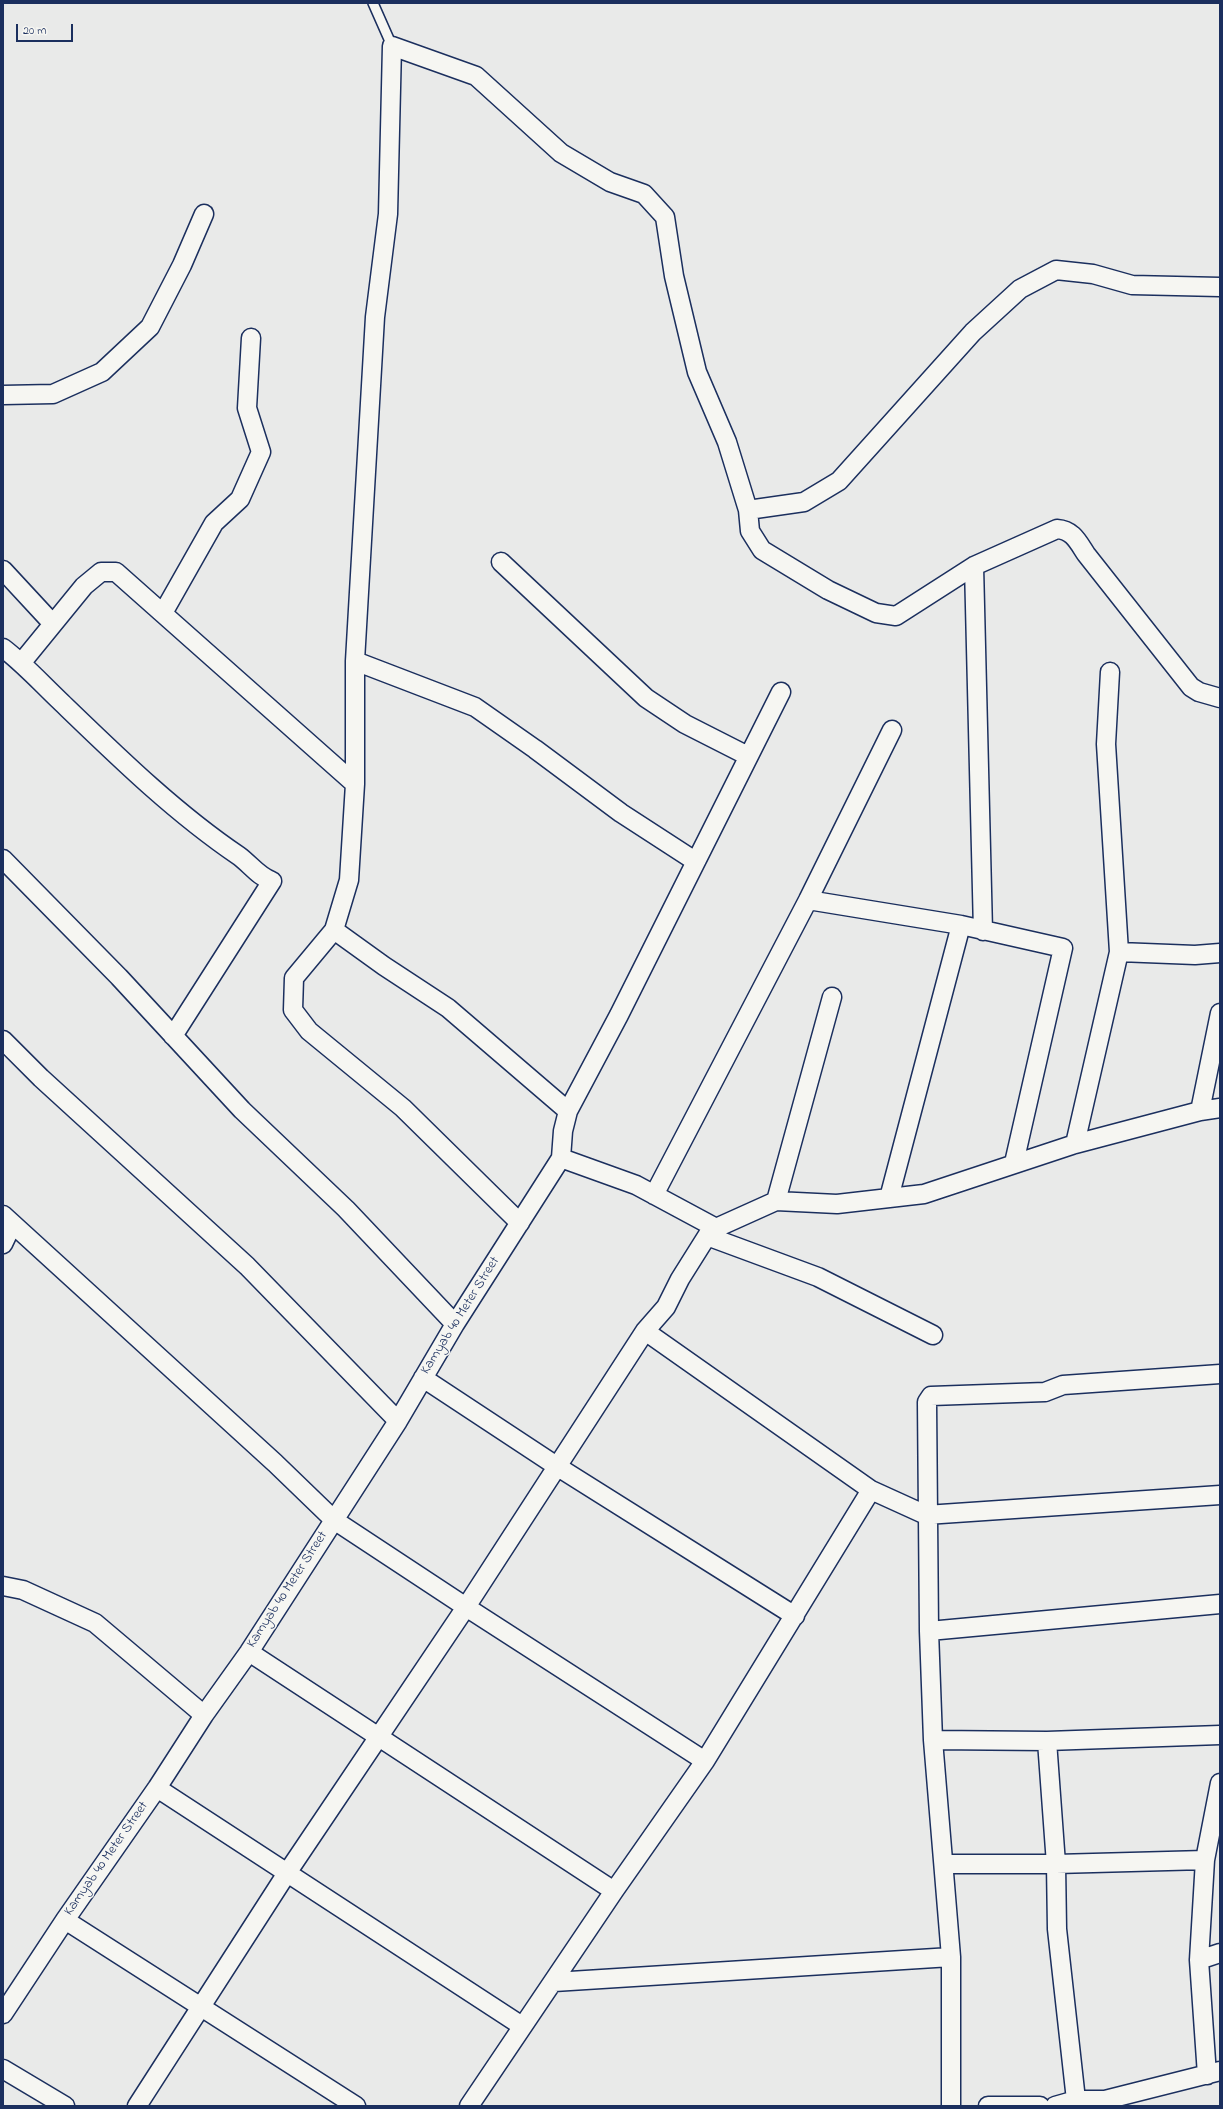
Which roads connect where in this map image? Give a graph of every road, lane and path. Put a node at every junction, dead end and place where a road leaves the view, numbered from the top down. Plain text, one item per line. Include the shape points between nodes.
1 (373, 3) edge
2 (392, 46) junction
3 (204, 214) dead end
4 (1220, 287) edge
5 (251, 338) dead end
6 (3, 395) edge
7 (748, 510) junction
8 (501, 562) dead end
9 (974, 566) junction
10 (3, 570) edge
11 (163, 613) junction
12 (53, 624) junction
13 (3, 648) edge
14 (355, 660) junction
15 (22, 662) junction
16 (1110, 672) dead end
17 (781, 692) dead end
18 (1220, 698) edge
19 (892, 730) dead end
20 (748, 756) junction
21 (355, 784) junction
22 (3, 859) edge
23 (695, 861) junction
24 (808, 900) junction
25 (961, 925) junction
26 (334, 930) junction
27 (983, 931) junction
28 (1120, 952) junction
29 (1220, 953) edge
30 (832, 997) dead end
31 (1220, 1013) edge
32 (173, 1036) junction
33 (3, 1040) edge
34 (1220, 1108) edge
35 (568, 1111) junction
36 (1200, 1111) junction
37 (1074, 1144) junction
38 (561, 1158) junction
39 (1014, 1163) junction
40 (654, 1196) junction
41 (889, 1198) junction
42 (776, 1201) junction
43 (8, 1220) edge
44 (520, 1223) junction
45 (712, 1232) junction
46 (3, 1244) edge
47 (455, 1324) junction
48 (645, 1331) junction
49 (933, 1335) dead end
50 (1220, 1374) edge
51 (423, 1378) junction
52 (398, 1421) junction
53 (558, 1467) junction
54 (871, 1490) junction
55 (1220, 1495) edge
56 (926, 1515) junction
57 (334, 1520) junction
58 (3, 1586) edge
59 (1220, 1604) edge
60 (466, 1607) junction
61 (795, 1616) junction
62 (929, 1631) junction
63 (249, 1652) junction
64 (204, 1715) junction
65 (1220, 1735) edge
66 (378, 1737) junction
67 (934, 1740) junction
68 (1047, 1741) junction
69 (705, 1761) junction
70 (1220, 1783) edge
71 (157, 1788) junction
72 (1205, 1860) junction
73 (945, 1864) junction
74 (1056, 1864) junction
75 (287, 1873) junction
76 (614, 1891) junction
77 (65, 1920) junction
78 (1220, 1953) edge
79 (951, 1957) junction
80 (1200, 1960) junction
81 (554, 1982) junction
82 (201, 2007) junction
83 (3, 2014) edge
84 (522, 2026) junction
85 (3, 2069) edge
86 (1213, 2073) edge
87 (1076, 2100) junction
88 (1105, 2103) edge
89 (64, 2106) edge
90 (137, 2106) edge
91 (356, 2106) edge
92 (469, 2106) edge
93 (951, 2106) edge
94 (993, 2106) edge
95 (1040, 2106) edge
96 (1055, 2106) edge

1 - 2 lane
2 - 7 street via 476,76 561,153 610,182 644,194 665,217 674,276 697,372 727,442
2 - 14 street via 388,214 375,317
3 - 6 street via 182,266 150,327 102,372 53,394
4 - 7 street via 1132,284 1093,274 1056,270 1020,289 973,332 838,481 804,502
5 - 11 street via 247,408 261,452 240,499 214,523
7 - 9 street via 750,531 762,550 828,590 876,613 896,616
8 - 20 street via 646,698 685,724
9 - 18 street via 1057,529 1066,529 1191,687
9 - 27 street
10 - 12 street
11 - 12 street via 116,572 101,572 84,586
11 - 21 street
12 - 15 street
13 - 15 street
14 - 21 street
14 - 23 street via 475,707 536,748 621,813
15 - 32 street via 173,806 214,839 251,864 264,878 272,880
16 - 28 street via 1106,744
17 - 20 street
19 - 24 street
20 - 23 street
21 - 26 street via 349,880
22 - 32 street
23 - 35 street
24 - 25 street
24 - 40 street
25 - 27 street
25 - 41 street
26 - 35 street via 448,1008
26 - 44 street via 294,978 293,1010 309,1031 403,1108
27 - 39 street via 1063,948
28 - 29 street via 1195,955
28 - 37 street
30 - 42 street
31 - 36 street
32 - 47 street via 242,1110 346,1209
33 - 52 street via 41,1078 247,1266
34 - 36 street
35 - 38 street
36 - 37 street
37 - 39 street
38 - 40 street via 636,1185
38 - 44 street, Kamyab 40 Meter Street
39 - 41 street via 924,1194
40 - 45 street
41 - 42 street via 838,1204
42 - 45 street
43 - 46 street
43 - 57 street
44 - 47 street, Kamyab 40 Meter Street
45 - 48 street via 680,1279 666,1306
45 - 49 street via 818,1277
47 - 51 street, Kamyab 40 Meter Street
48 - 53 street
48 - 54 street
50 - 56 street via 1062,1385 1045,1392 931,1396 927,1402
51 - 52 street, Kamyab 40 Meter Street
51 - 53 street
52 - 57 street, Kamyab 40 Meter Street
53 - 60 street
53 - 61 street
54 - 56 street
54 - 61 street
55 - 56 street
56 - 62 street
57 - 60 street
57 - 63 street, Kamyab 40 Meter Street
58 - 64 street via 23,1590 95,1623
59 - 62 street
60 - 66 street
60 - 69 street
61 - 69 street
62 - 67 street
63 - 64 street, Kamyab 40 Meter Street
63 - 66 street
64 - 71 street, Kamyab 40 Meter Street
65 - 68 street
66 - 75 street
66 - 76 street
67 - 68 street
67 - 73 street
68 - 74 street
69 - 76 street
70 - 72 street
71 - 75 street
71 - 77 street, Kamyab 40 Meter Street
72 - 74 street
72 - 80 street
73 - 74 street
73 - 79 street
74 - 87 street via 1057,1929
75 - 82 street
75 - 84 street
76 - 81 street
77 - 82 street
77 - 83 street, Kamyab 40 Meter Street
78 - 80 street
79 - 81 street
79 - 93 street
80 - 86 street
81 - 84 street
82 - 90 street
82 - 91 street
84 - 92 street
85 - 89 street
86 - 88 street
87 - 88 street
87 - 96 street
94 - 95 street

